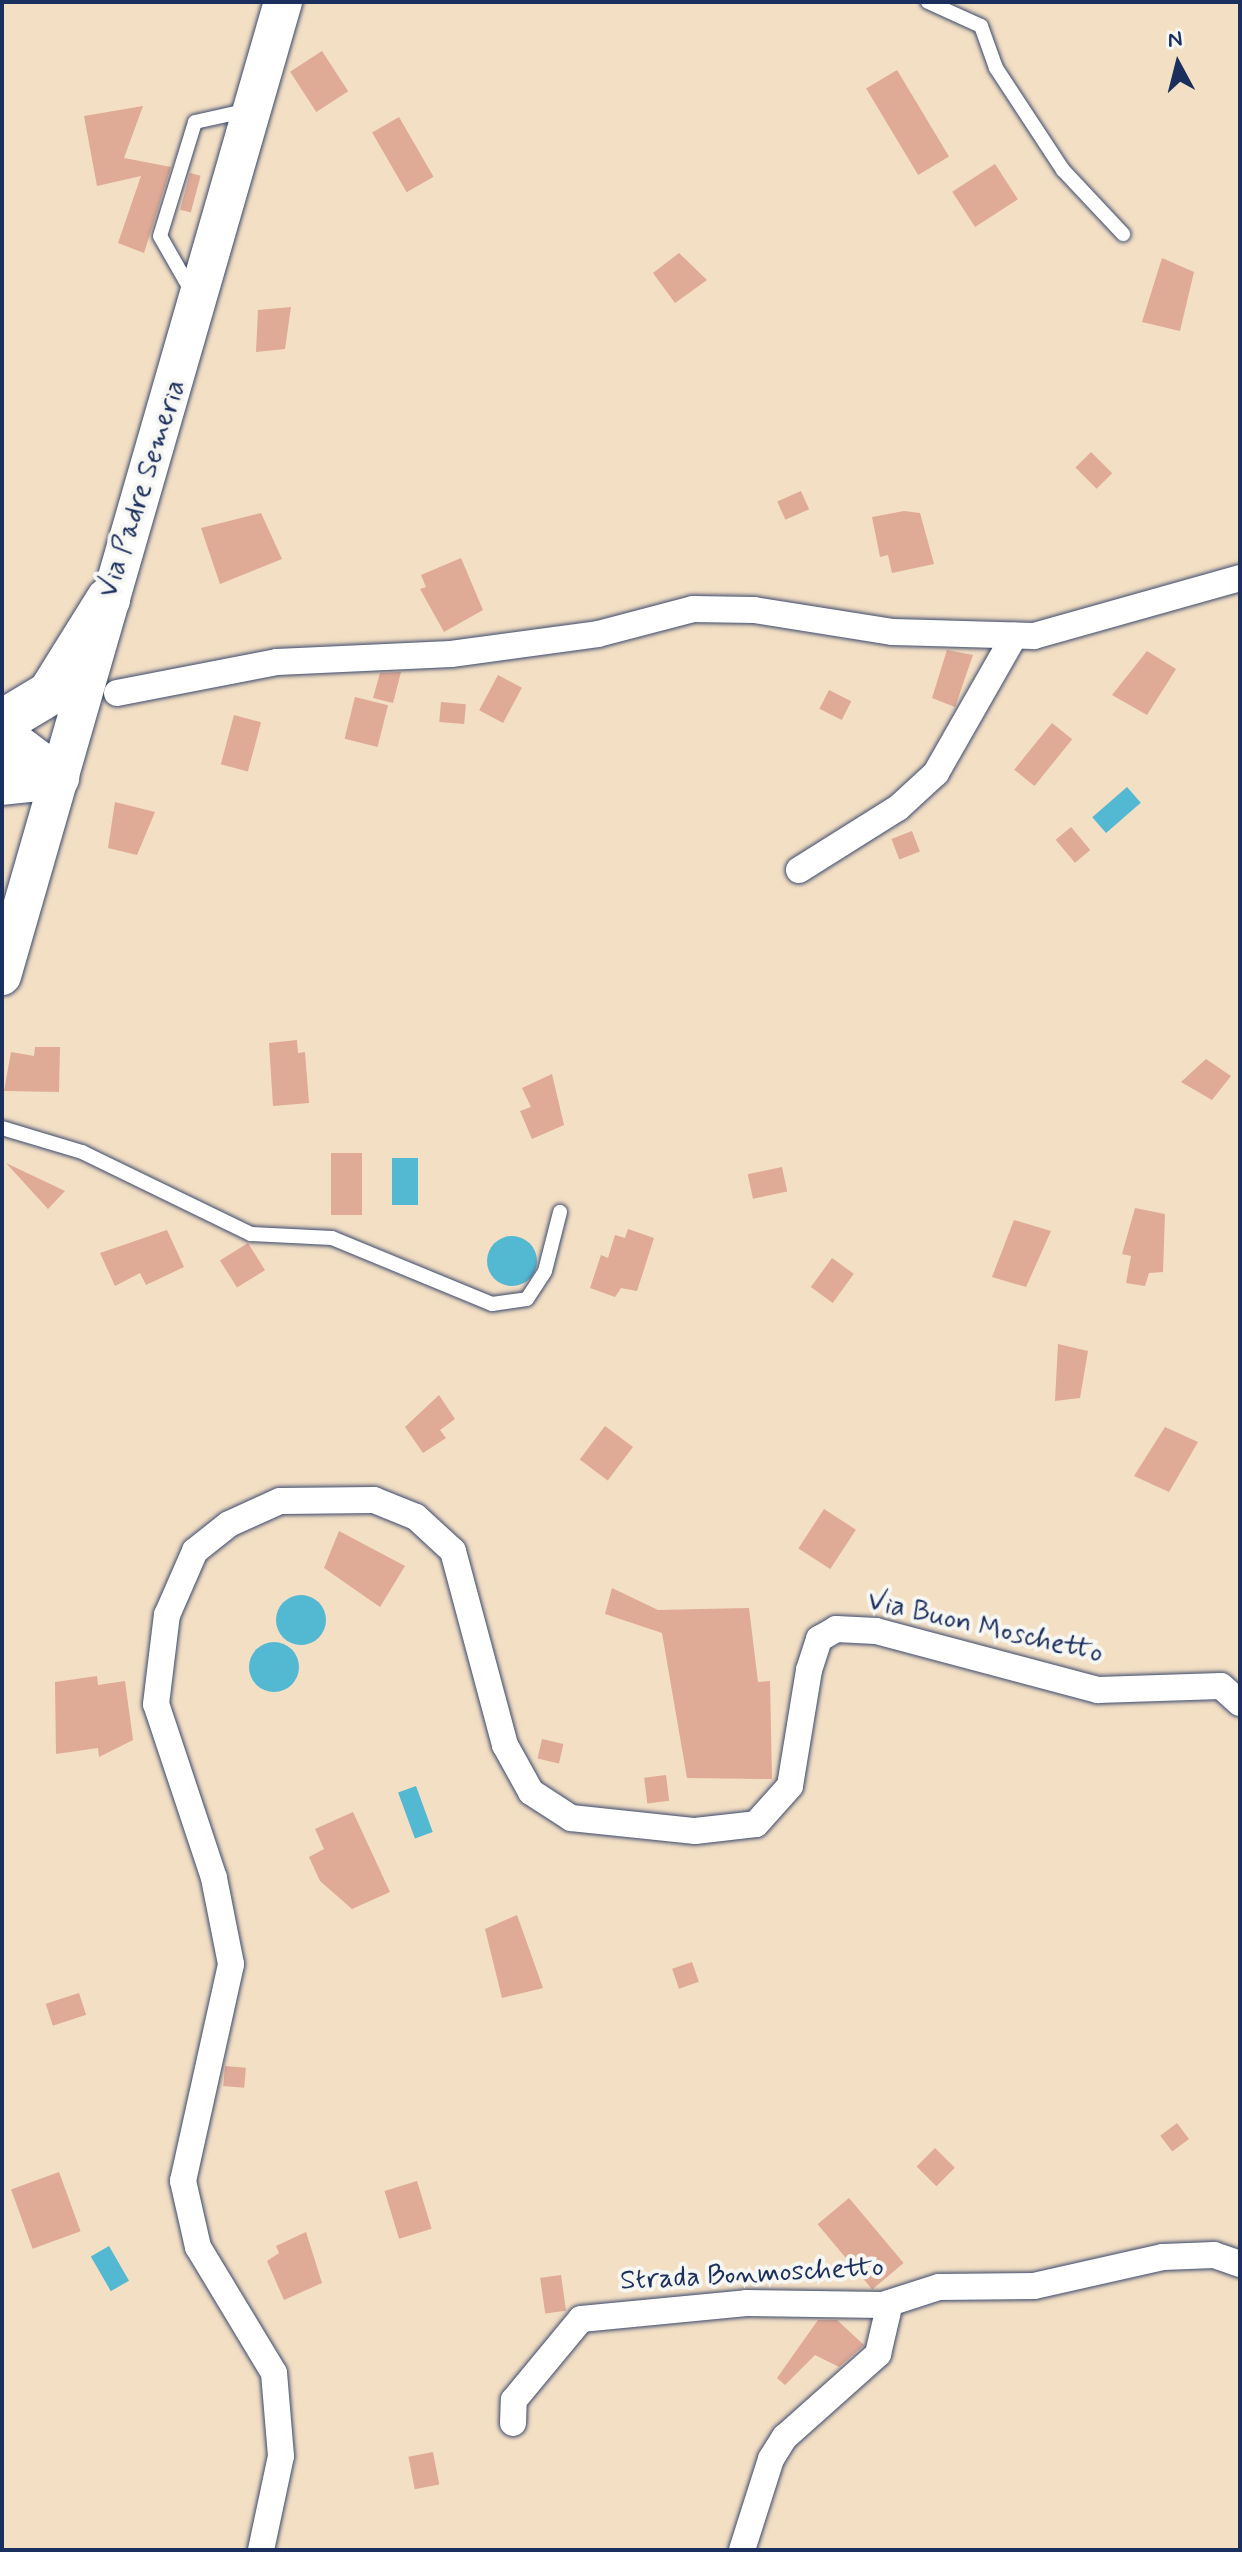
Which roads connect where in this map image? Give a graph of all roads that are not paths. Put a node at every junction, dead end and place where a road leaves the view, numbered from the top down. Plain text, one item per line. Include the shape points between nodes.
1 (283, 2) edge
2 (928, 2) edge
3 (253, 109) junction
4 (1123, 234) dead end
5 (199, 304) junction
6 (1240, 578) edge
7 (108, 600) junction
8 (1014, 636) junction
9 (117, 693) dead end
10 (2, 722) edge
11 (2, 736) edge
12 (57, 777) junction
13 (2, 783) edge
14 (799, 870) dead end
15 (2, 976) edge
16 (2, 1128) edge
17 (560, 1212) dead end
18 (1240, 1703) edge
19 (1240, 2264) edge
20 (890, 2303) junction
21 (513, 2423) dead end
22 (261, 2550) edge
23 (742, 2550) edge

1 - 3 main road, Via Padre Semeria
2 - 4 lane via 981,26 996,68 1063,170
3 - 5 main road, Via Padre Semeria
3 - 5 lane via 195,122 160,236
5 - 7 main road, Via Padre Semeria
6 - 8 street via 1072,628
7 - 10 highway via 50,693
7 - 12 main road, Via Padre Semeria
8 - 9 street via 893,632 754,610 693,609 598,634 451,654 277,662
8 - 14 street via 936,773 898,808
11 - 12 highway
12 - 13 highway
12 - 15 main road, Via Padre Semeria
16 - 17 lane via 82,1152 251,1234 332,1238 492,1304 527,1299 545,1271
18 - 22 street, Via Buon Moschetto via 1221,1686 1098,1690 876,1631 836,1629 819,1639 809,1670 790,1786 756,1824 695,1831 571,1818 531,1792 505,1745 453,1551 416,1517 374,1500 280,1501 229,1524 195,1551 167,1615 156,1704 214,1878 231,1964 183,2181 198,2247 274,2373 281,2456
19 - 20 street, Strada Bonmoschetto via 1214,2255 1163,2257 1034,2286 939,2287
20 - 21 street, Strada Bonmoschetto via 746,2303 581,2319 514,2400
20 - 23 street via 878,2354 785,2437 771,2459

